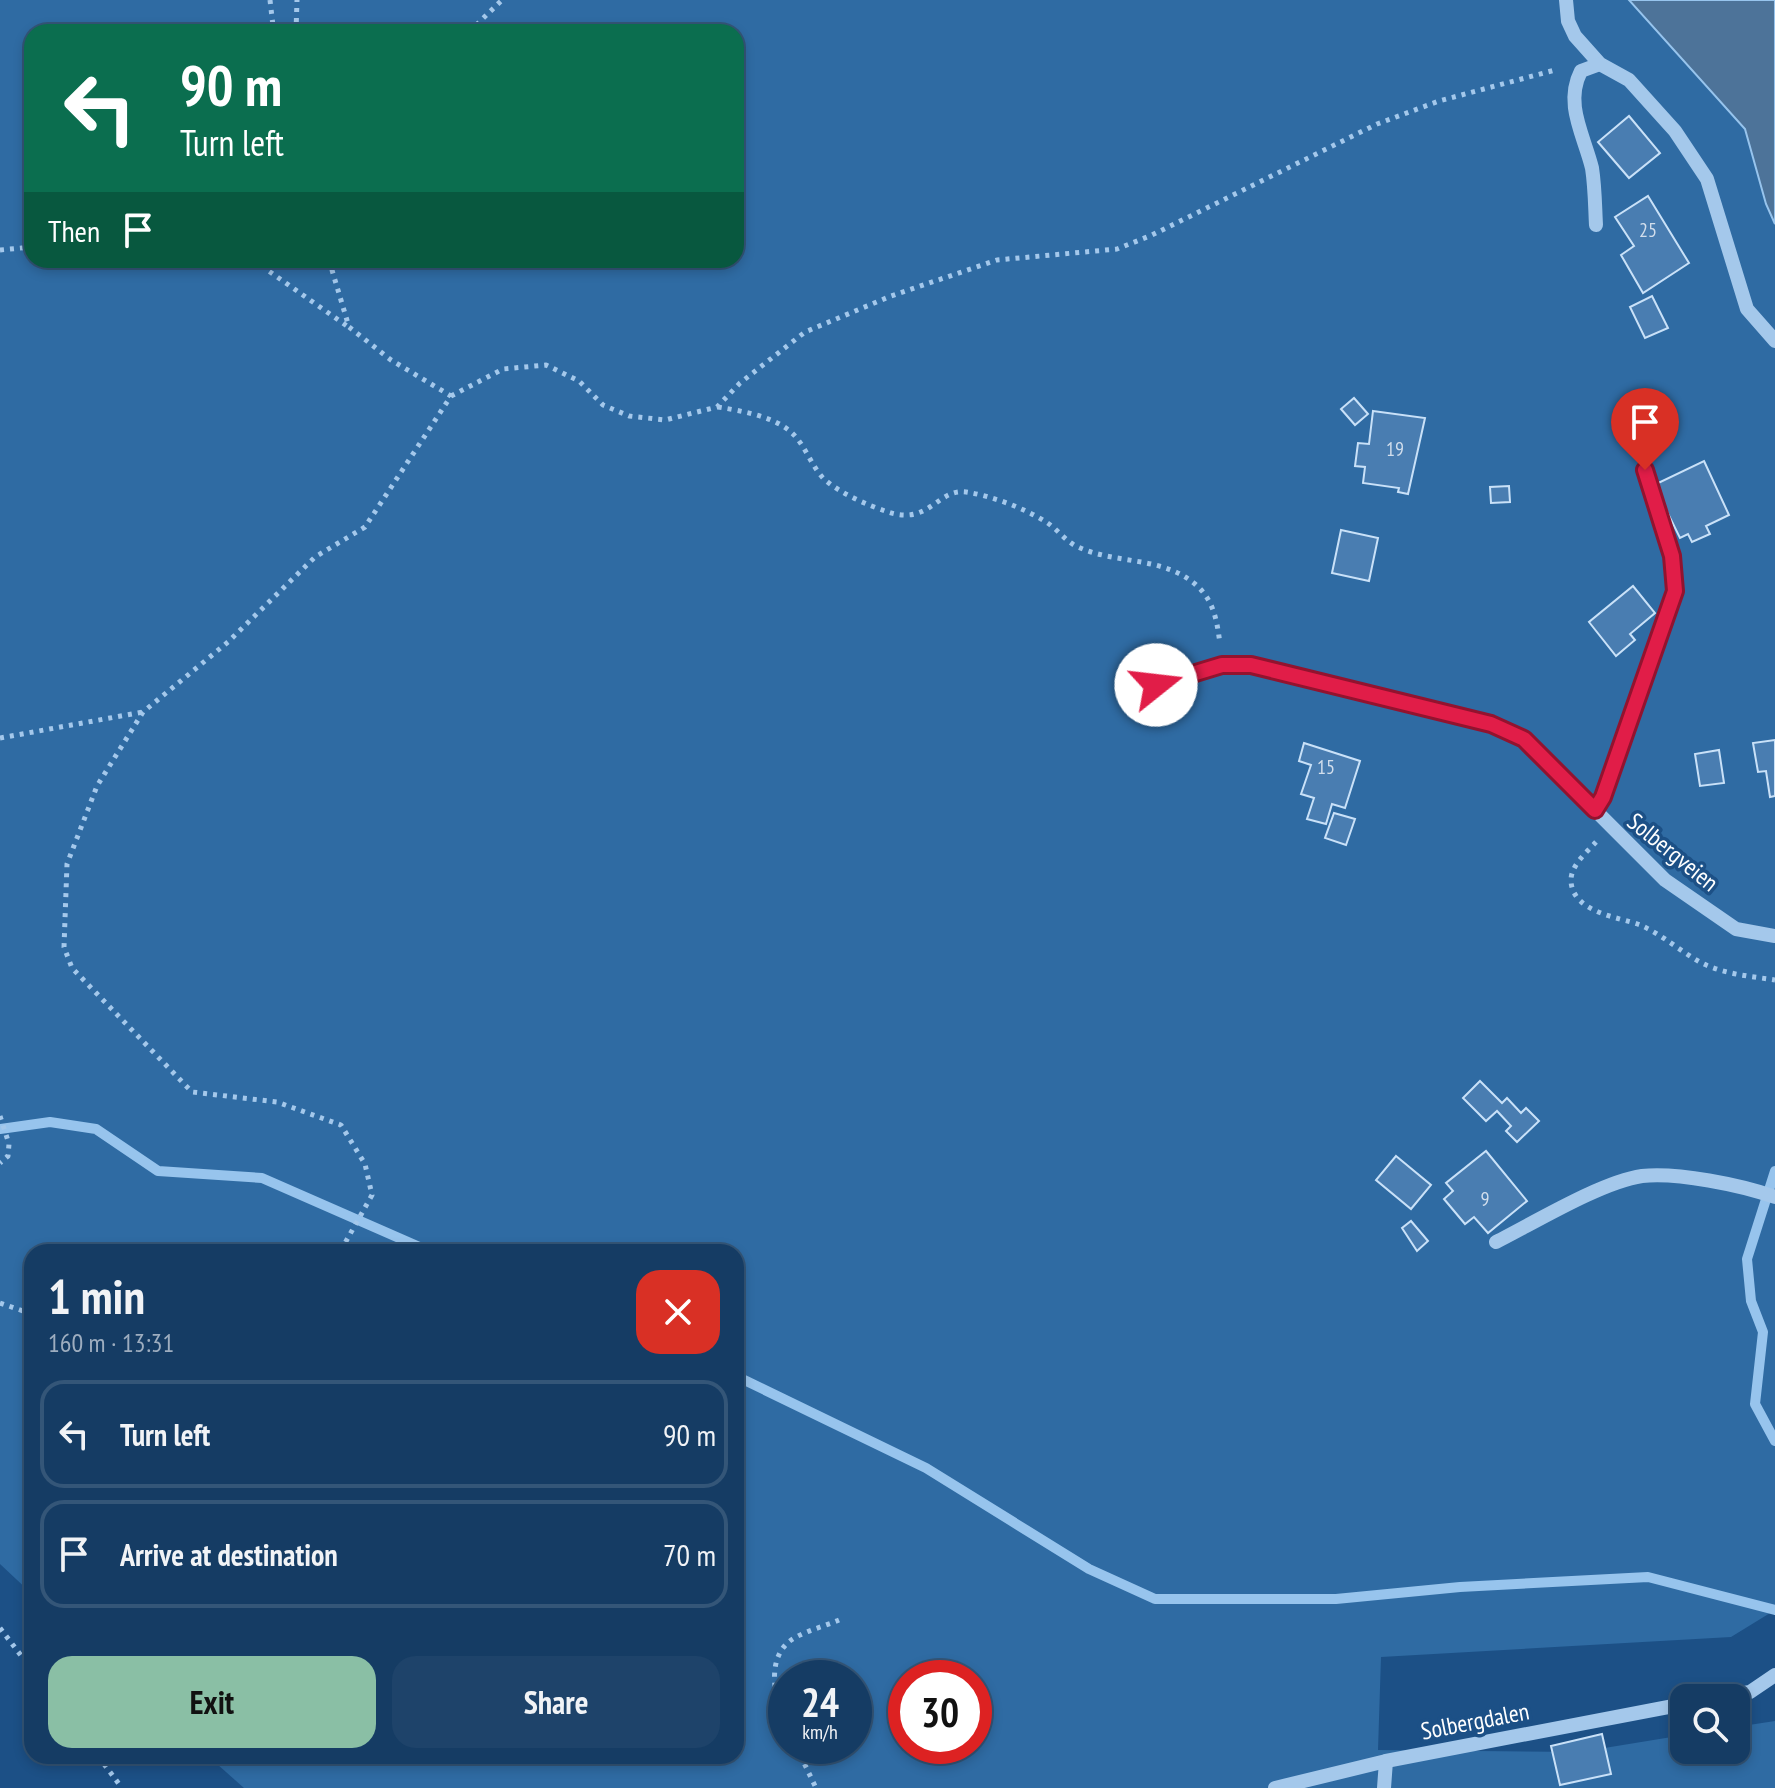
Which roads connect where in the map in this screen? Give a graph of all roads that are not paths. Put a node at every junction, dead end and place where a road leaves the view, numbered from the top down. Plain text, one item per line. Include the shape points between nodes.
1 (1566, 0) edge
2 (1600, 64) junction
3 (1596, 225) dead end
4 (1775, 341) edge
5 (1645, 470) dead end
6 (1156, 685) dead end
7 (1595, 810) junction
8 (1775, 936) edge
9 (1775, 1197) edge
10 (1496, 1242) dead end
11 (1775, 1675) edge
12 (1750, 1692) edge
13 (1670, 1707) edge
14 (1386, 1761) junction
15 (1275, 1788) edge
16 (1384, 1788) edge

1 - 2 street via 1575,36
2 - 3 street via 1581,71 1573,103 1592,170
2 - 4 street via 1629,80 1675,131 1707,179 1747,309
5 - 7 street via 1672,556 1675,591
6 - 7 street, Solbergveien via 1222,665 1282,671 1491,724 1524,739
7 - 8 street, Solbergveien via 1665,880 1736,929
9 - 10 street via 1732,1184 1643,1176 1619,1182
11 - 12 street
13 - 14 street, Solbergdalen
14 - 15 street, Solbergdalen
14 - 16 street

